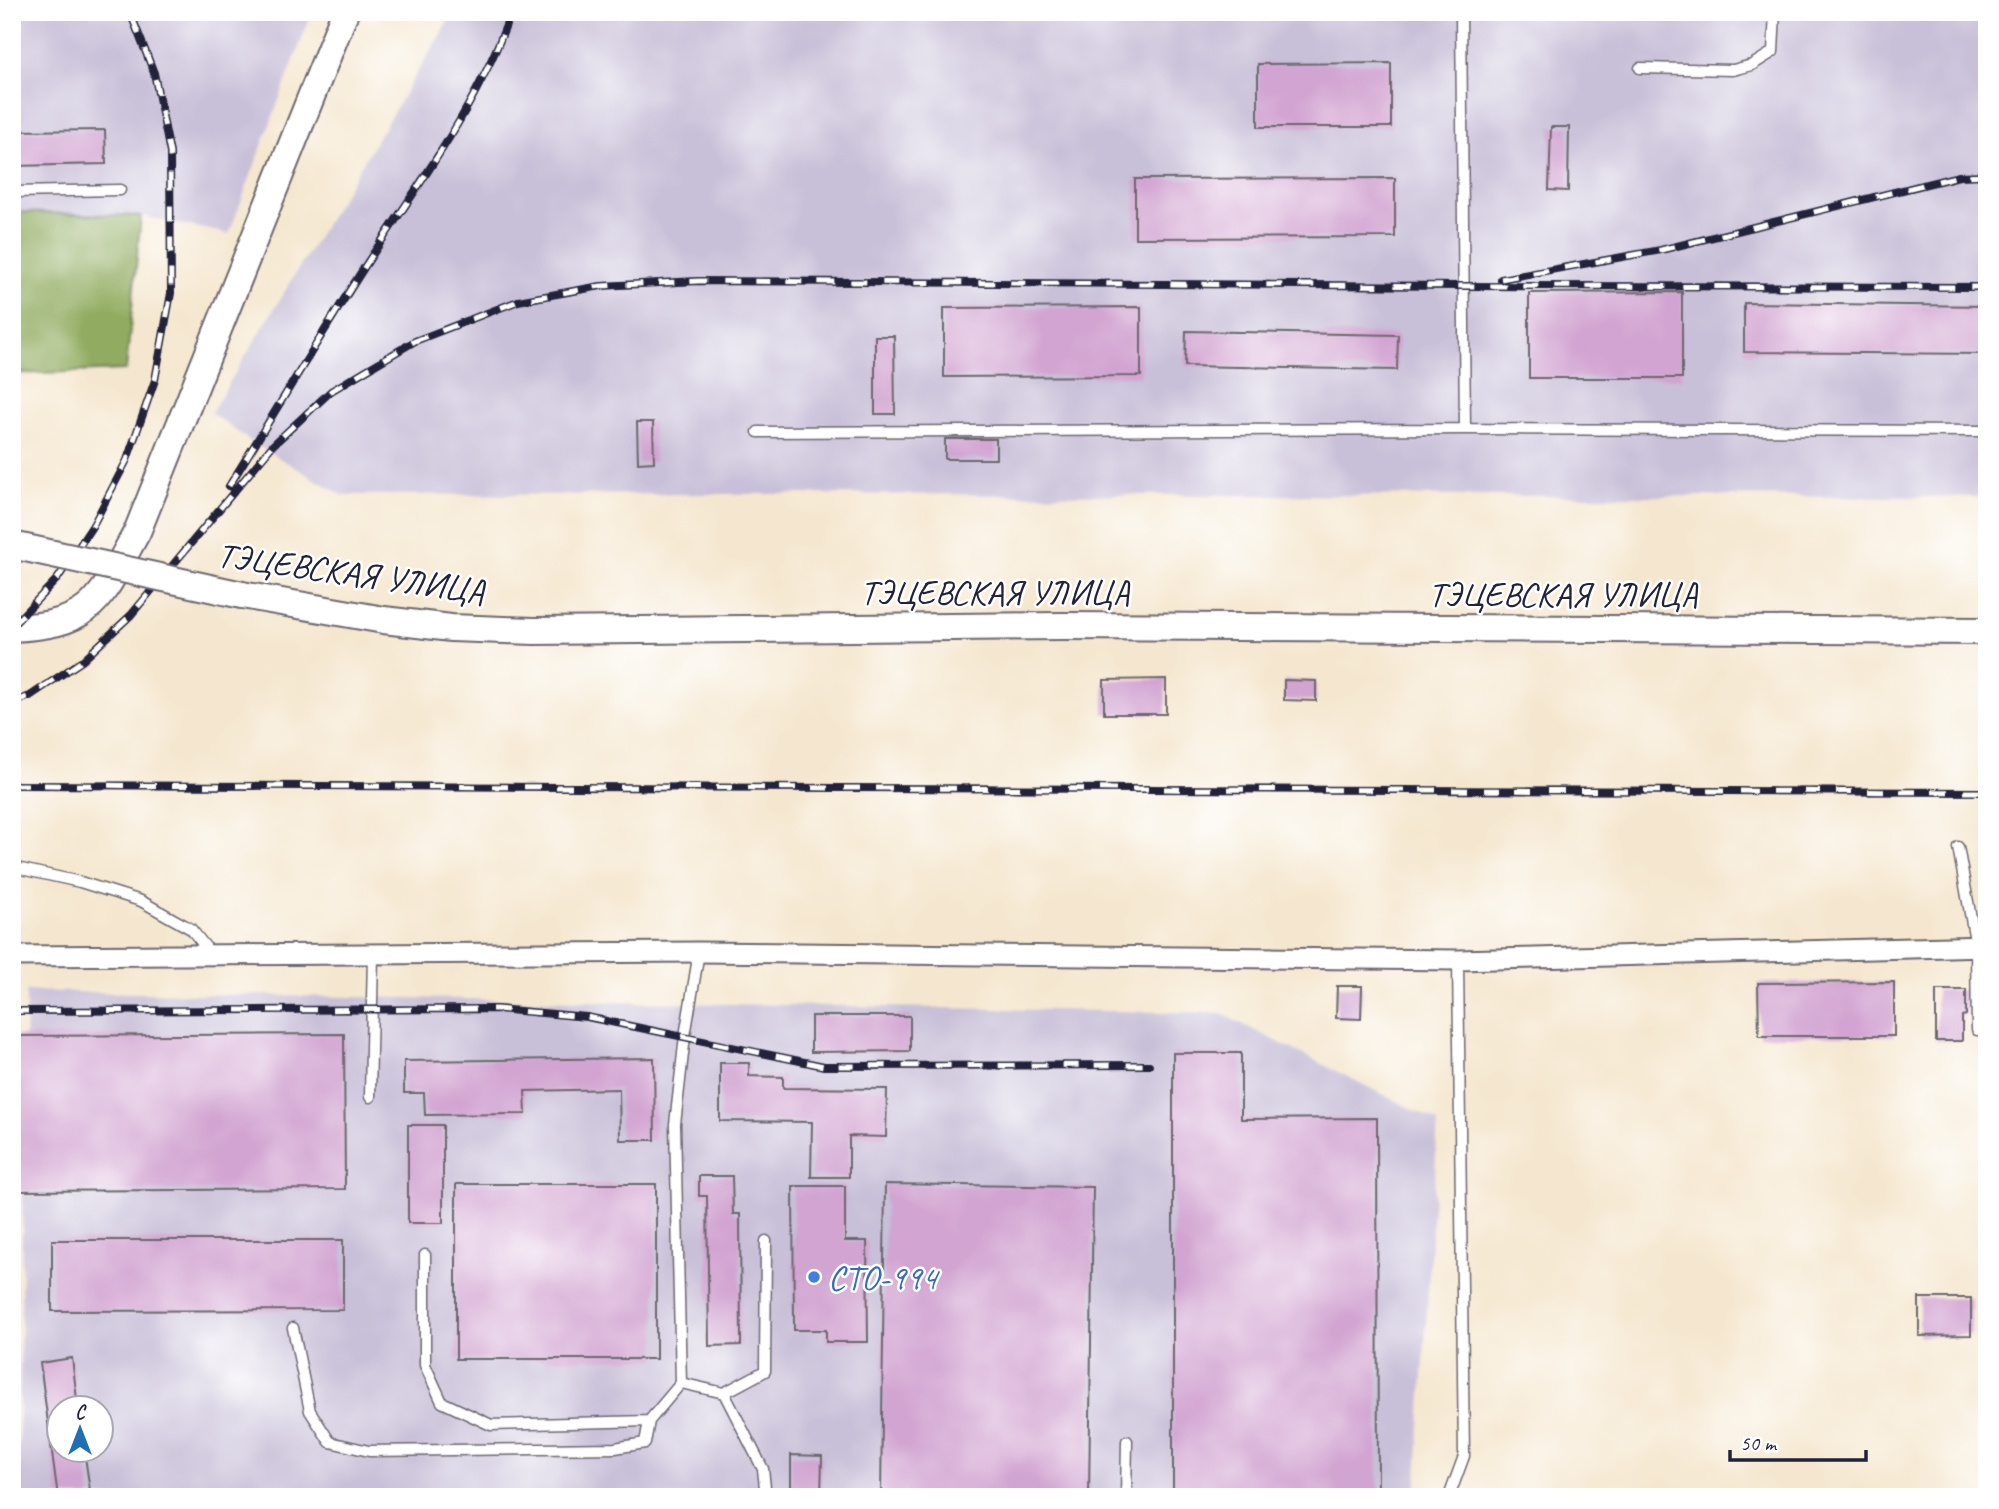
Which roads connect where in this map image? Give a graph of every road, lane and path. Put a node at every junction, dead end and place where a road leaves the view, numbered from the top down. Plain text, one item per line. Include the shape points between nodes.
1 (345, 12) edge
2 (1461, 12) edge
3 (1774, 12) edge
4 (1640, 68) dead end
5 (120, 190) dead end
6 (12, 192) edge
7 (1465, 429) junction
8 (1987, 431) edge
9 (758, 432) dead end
10 (12, 545) edge
11 (12, 628) edge
12 (1987, 631) edge
13 (1958, 847) dead end
14 (12, 867) edge
15 (1982, 946) edge
16 (699, 952) junction
17 (373, 955) junction
18 (12, 956) edge
19 (212, 956) junction
20 (1458, 960) junction
21 (1987, 1030) edge
22 (370, 1097) dead end
23 (766, 1241) dead end
24 (425, 1255) dead end
25 (293, 1328) dead end
26 (681, 1384) junction
27 (724, 1393) junction
28 (649, 1421) junction
29 (1127, 1441) dead end
30 (766, 1497) edge
31 (1126, 1497) edge
32 (1449, 1497) edge

1 - 11 street via 137,531 100,598 71,619 43,627
2 - 7 lane
3 - 4 lane via 1773,52 1752,65 1733,70
5 - 6 lane
7 - 8 lane
7 - 9 lane
10 - 12 street, ТЭЦЕВСКАЯ УЛИЦА, bridge via 242,595 451,628
13 - 15 lane
14 - 19 lane via 141,901 191,929
15 - 20 street
15 - 21 lane via 1977,1030
16 - 17 street
16 - 20 street
16 - 26 lane via 675,1124
17 - 19 street
17 - 22 lane
18 - 19 street
20 - 32 lane via 1464,1456
23 - 27 lane via 765,1371
24 - 28 lane via 425,1364 442,1402 491,1425
25 - 28 lane via 310,1411 330,1442 369,1451 615,1448 645,1443
26 - 27 lane
26 - 28 lane
27 - 30 lane via 763,1469
29 - 31 lane

